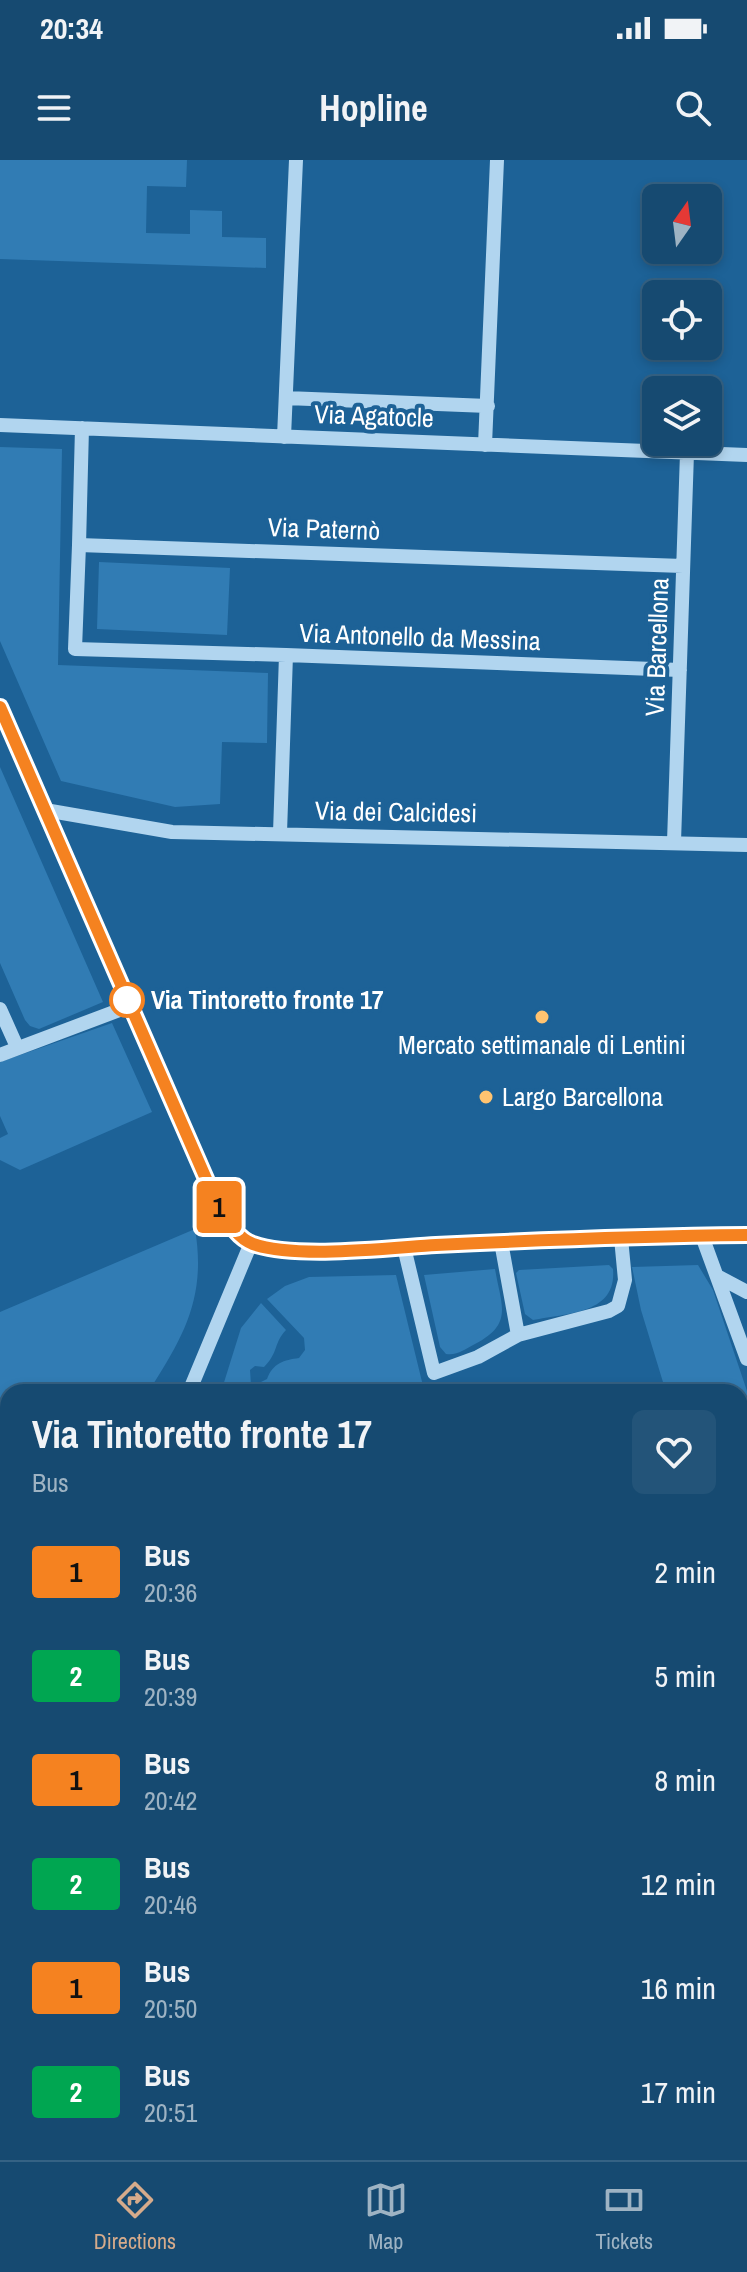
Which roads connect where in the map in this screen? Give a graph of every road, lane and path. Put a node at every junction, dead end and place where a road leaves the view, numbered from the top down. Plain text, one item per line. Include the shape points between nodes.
1 (296, 160) edge
2 (497, 160) edge
3 (286, 398) junction
4 (488, 406) junction
5 (0, 425) edge
6 (82, 428) junction
7 (284, 437) junction
8 (485, 445) junction
9 (642, 451) edge
10 (722, 454) edge
11 (747, 455) edge
12 (687, 456) edge
13 (79, 545) junction
14 (683, 566) junction
15 (286, 655) junction
16 (680, 670) junction
17 (0, 707) edge
18 (45, 810) junction
19 (280, 833) junction
20 (674, 842) junction
21 (747, 845) edge
22 (130, 1006) junction
23 (0, 1009) edge
24 (17, 1047) junction
25 (0, 1055) edge
26 (747, 1235) edge
27 (702, 1236) junction
28 (621, 1238) junction
29 (501, 1242) junction
30 (251, 1243) junction
31 (404, 1247) junction
32 (717, 1276) junction
33 (747, 1292) edge
34 (518, 1335) junction
35 (747, 1359) edge
36 (192, 1384) edge

1 - 3 street
2 - 4 street
3 - 4 street
3 - 7 street
4 - 8 street
5 - 6 street, Via Agatocle
6 - 7 street, Via Agatocle
6 - 13 street
7 - 8 street, Via Agatocle
8 - 9 street, Via Agatocle
10 - 11 street, Via Agatocle
12 - 14 street, Via Barcellona
13 - 14 street, Via Paternò
13 - 15 street via 75,649
14 - 16 street, Via Barcellona
15 - 16 street, Via Antonello da Messina
15 - 19 street, Via Antonello da Messina
16 - 20 street, Via Barcellona
17 - 18 street
18 - 19 street, Via dei Calcidesi via 172,832
18 - 22 street
19 - 20 street, Via dei Calcidesi
20 - 21 street, Via dei Calcidesi
22 - 24 street
22 - 30 street via 217,1204
23 - 24 street
24 - 25 street
26 - 27 street
27 - 28 street
27 - 32 street
28 - 29 street
28 - 34 street via 625,1280 618,1306
29 - 31 street
29 - 34 street
30 - 31 street via 285,1250
30 - 36 street
31 - 34 street via 434,1373
32 - 33 street
32 - 35 street

